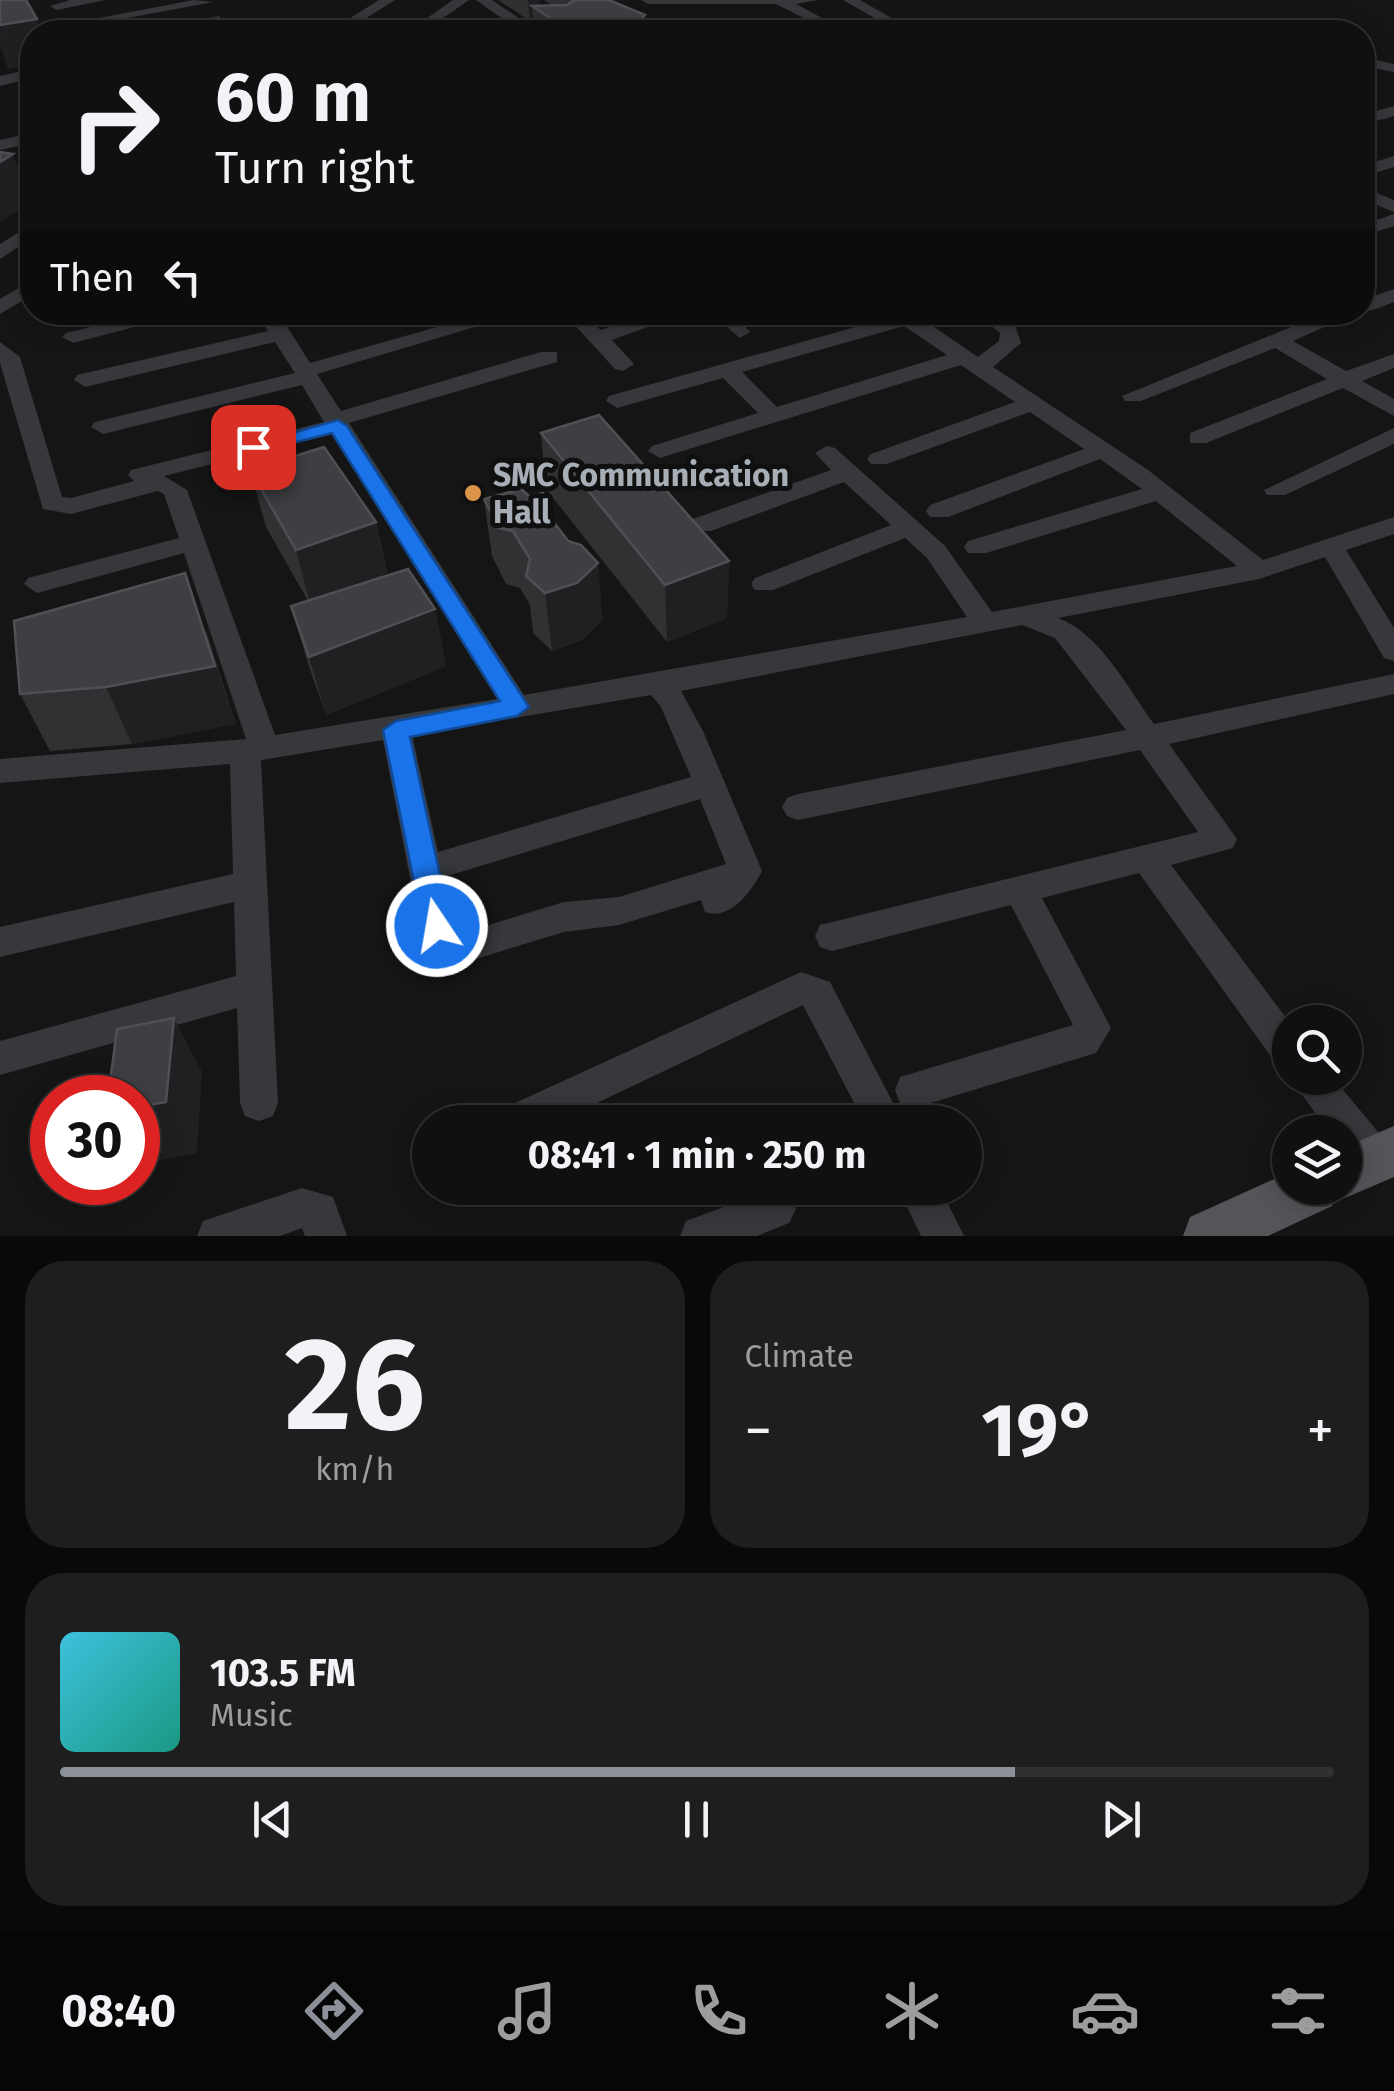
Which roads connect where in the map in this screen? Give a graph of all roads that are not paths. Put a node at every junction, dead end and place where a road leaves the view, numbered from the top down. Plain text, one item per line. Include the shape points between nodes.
1 (98, 0) edge
2 (388, 0) edge
3 (462, 0) edge
4 (483, 0) edge
5 (648, 0) edge
6 (810, 0) edge
7 (850, 0) edge
8 (206, 2) edge
9 (781, 2) edge
10 (55, 3) edge
11 (540, 7) edge
12 (522, 11) dead end
13 (504, 14) junction
14 (117, 20) edge
15 (355, 20) edge
16 (444, 20) edge
17 (512, 20) edge
18 (561, 20) edge
19 (817, 20) edge
20 (882, 20) edge
21 (125, 325) edge
22 (267, 325) edge
23 (275, 325) edge
24 (472, 325) edge
25 (615, 325) edge
26 (732, 325) edge
27 (873, 325) edge
28 (916, 325) edge
29 (1002, 325) edge
30 (1316, 325) edge
31 (740, 332) dead end
32 (73, 337) dead end
33 (1278, 340) junction
34 (0, 348) edge
35 (549, 356) dead end
36 (1394, 360) edge
37 (971, 362) junction
38 (623, 364) dead end
39 (727, 370) junction
40 (306, 374) junction
41 (86, 380) dead end
42 (1344, 380) junction
43 (1133, 396) dead end
44 (617, 402) dead end
45 (1032, 403) junction
46 (1394, 409) edge
47 (774, 416) junction
48 (336, 423) junction
49 (103, 427) dead end
50 (1394, 434) edge
51 (1198, 438) dead end
52 (1102, 450) junction
53 (660, 451) dead end
54 (828, 453) dead end
55 (879, 459) dead end
56 (848, 472) junction
57 (117, 481) dead end
58 (1276, 490) dead end
59 (1160, 492) junction
60 (939, 511) dead end
61 (702, 524) edge
62 (1394, 525) edge
63 (910, 528) junction
64 (193, 542) junction
65 (1331, 546) junction
66 (978, 547) dead end
67 (1259, 570) junction
68 (37, 584) dead end
69 (764, 584) dead end
70 (1024, 616) junction
71 (985, 622) junction
72 (1394, 652) edge
73 (658, 684) junction
74 (1394, 684) edge
75 (517, 707) junction
76 (396, 730) junction
77 (1144, 736) junction
78 (255, 750) junction
79 (0, 771) edge
80 (706, 785) junction
81 (798, 807) dead end
82 (1148, 860) junction
83 (425, 869) junction
84 (745, 871) junction
85 (250, 884) junction
86 (1020, 889) junction
87 (717, 902) dead end
88 (832, 936) dead end
89 (0, 942) edge
90 (254, 986) junction
91 (1272, 1029) edge
92 (0, 1058) edge
93 (914, 1090) dead end
94 (1322, 1095) edge
95 (258, 1104) dead end
96 (552, 1105) edge
97 (875, 1105) edge
98 (1371, 1161) edge
99 (927, 1205) edge
100 (1277, 1205) edge
101 (775, 1209) dead end
102 (218, 1236) edge
103 (326, 1236) edge
104 (701, 1236) edge
105 (943, 1236) edge
106 (1210, 1236) edge

1 - 10 street
2 - 15 street
3 - 16 street
4 - 13 street
5 - 9 street
6 - 9 street
7 - 20 street
8 - 14 street
9 - 19 street
11 - 18 street
12 - 13 street
13 - 17 street
21 - 32 street
22 - 41 street
23 - 40 street
24 - 40 street
25 - 38 street via 590,330
26 - 31 street
27 - 39 street
28 - 37 street
29 - 37 street via 1010,343
30 - 33 street
33 - 42 street
33 - 43 street
34 - 64 street via 9,357 52,504 71,506 162,483 175,490
35 - 48 street
36 - 42 street
37 - 45 street
37 - 47 street
39 - 44 street
39 - 47 street
40 - 48 street
40 - 49 street
42 - 46 street
42 - 51 street
45 - 52 street
45 - 55 street
47 - 53 street
48 - 57 street
48 - 75 street
50 - 58 street
52 - 59 street
52 - 60 street
54 - 56 street
56 - 61 street
56 - 63 street
59 - 66 street
59 - 67 street
62 - 65 street
63 - 69 street
63 - 71 street via 942,558
64 - 68 street
64 - 78 street via 209,617
65 - 67 street
65 - 72 street
67 - 70 street
70 - 71 street
70 - 77 street via 1066,631
71 - 73 street
73 - 75 street
73 - 80 street via 688,731
74 - 77 street
75 - 76 street
76 - 78 street
76 - 83 street
77 - 81 street
77 - 82 street via 1220,839
78 - 79 street
78 - 85 street
80 - 83 street
80 - 84 street
82 - 86 street
82 - 91 street
83 - 84 street via 443,954 564,917 620,911
84 - 87 street
85 - 89 street
85 - 90 street
86 - 88 street
86 - 93 street via 1092,1028 1084,1041
90 - 92 street
90 - 95 street
94 - 98 street
96 - 97 street via 800,988 817,993
99 - 105 street
100 - 106 main road
101 - 104 street
102 - 103 street via 302,1208 318,1212

